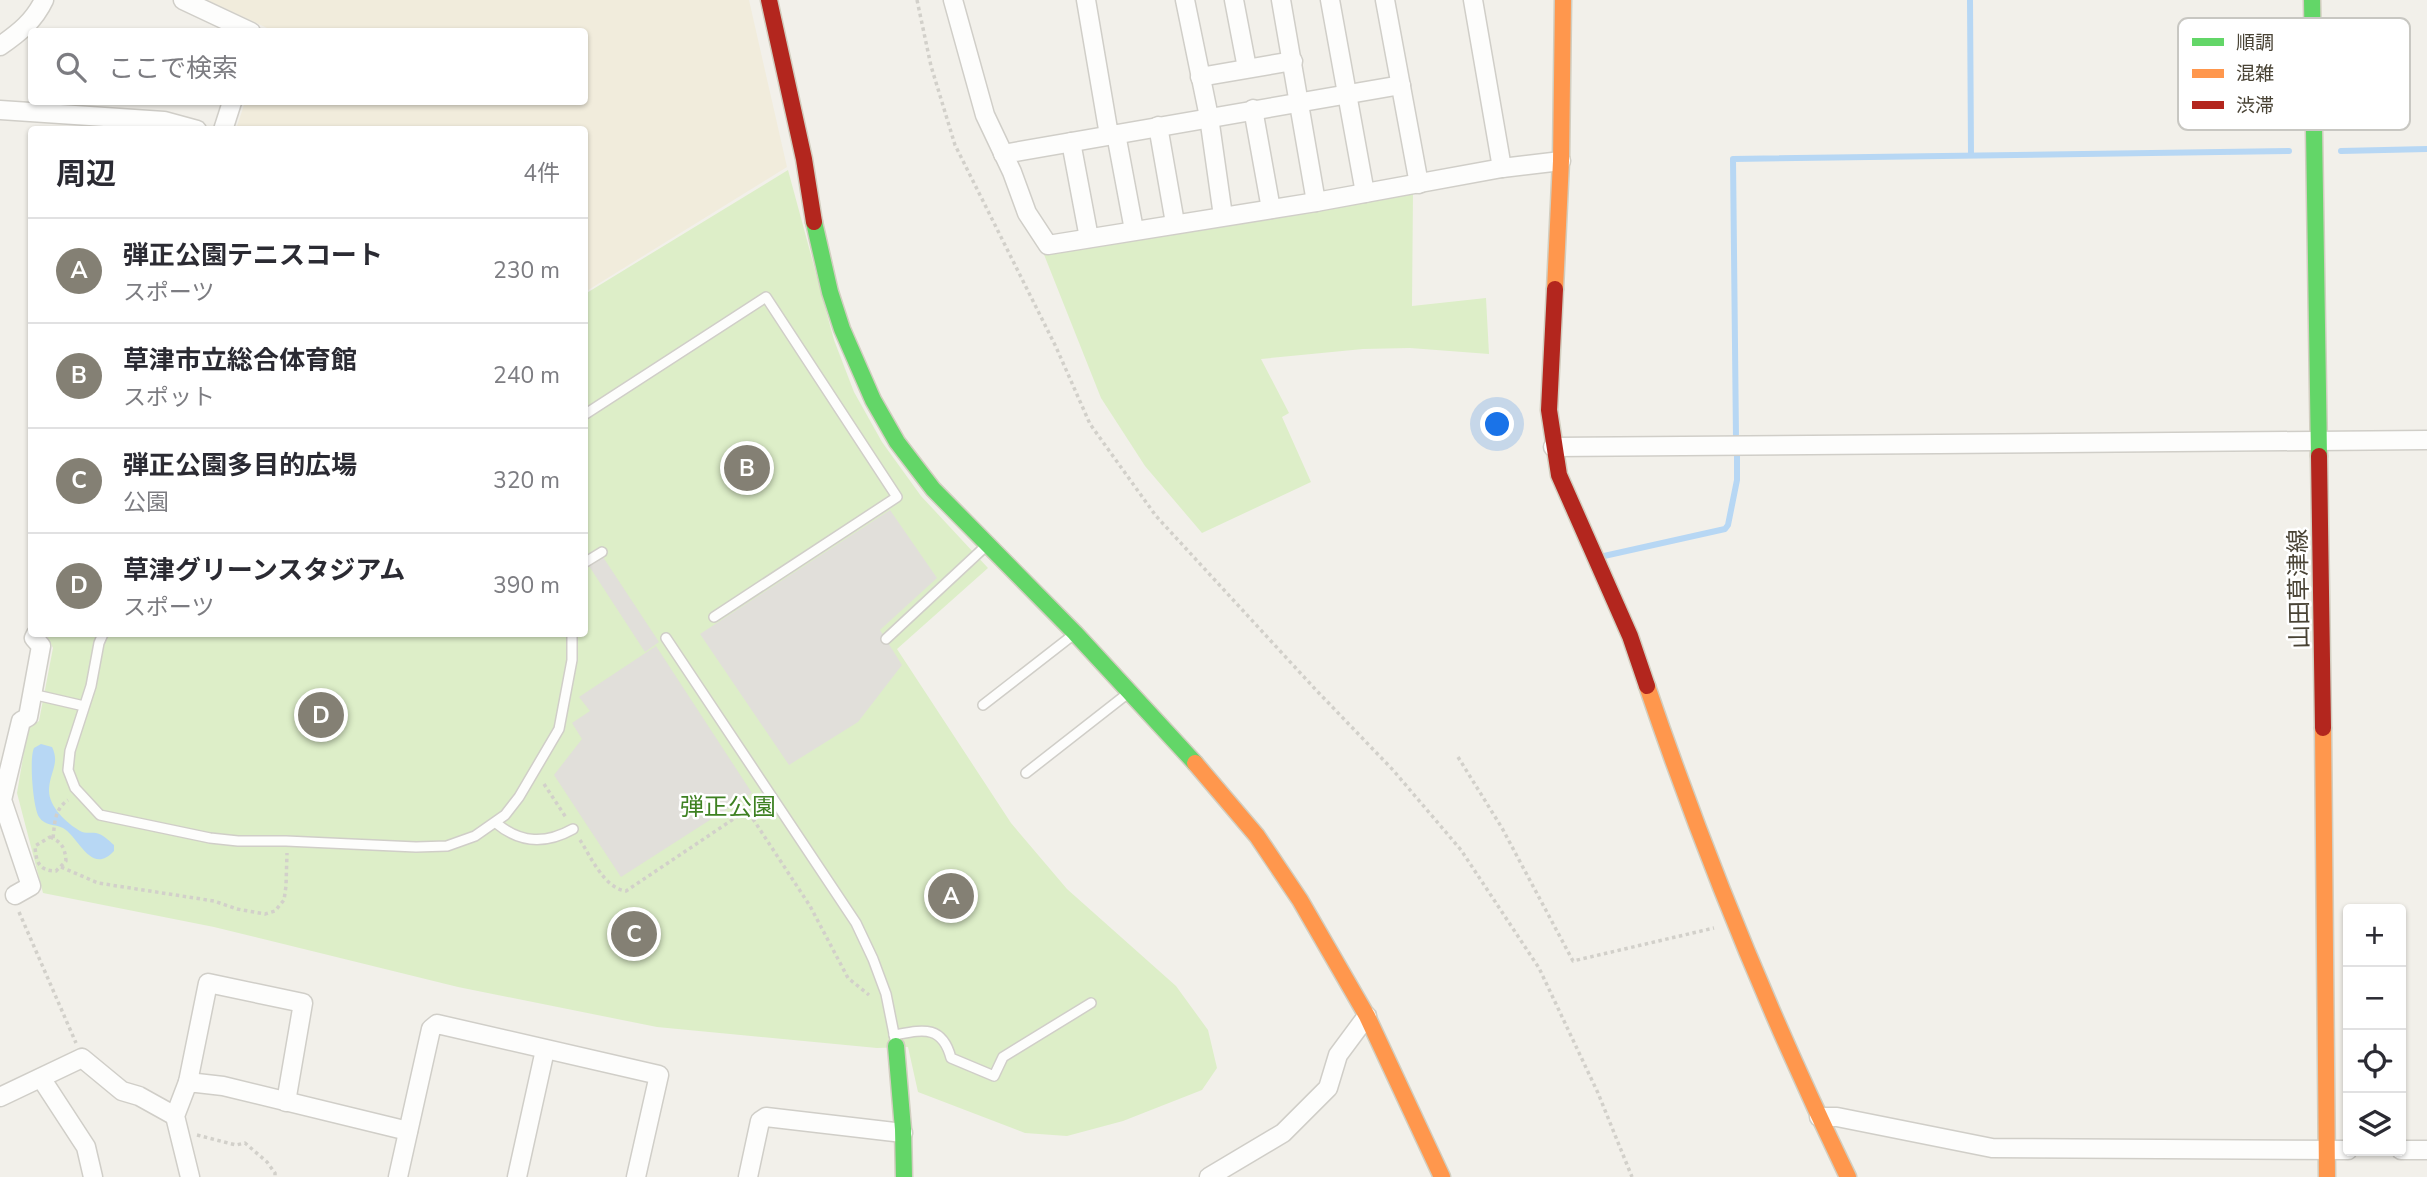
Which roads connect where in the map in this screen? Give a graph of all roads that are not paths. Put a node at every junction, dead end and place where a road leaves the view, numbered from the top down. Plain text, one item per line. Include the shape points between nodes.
1 (44, 0) edge
2 (183, 0) edge
3 (769, 0) edge
4 (953, 0) edge
5 (1086, 0) edge
6 (1185, 0) edge
7 (1234, 0) edge
8 (1281, 0) edge
9 (1331, 0) edge
10 (1385, 0) edge
11 (1473, 0) edge
12 (1563, 0) edge
13 (2312, 0) edge
14 (2312, 18) edge
15 (242, 28) edge
16 (0, 46) edge
17 (1293, 61) junction
18 (1247, 68) junction
19 (1200, 77) junction
20 (1401, 85) junction
21 (1348, 95) junction
22 (1299, 102) junction
23 (231, 105) edge
24 (1253, 109) junction
25 (0, 110) edge
26 (1209, 117) junction
27 (180, 126) edge
28 (224, 126) edge
29 (1158, 127) junction
30 (2314, 130) edge
31 (1113, 134) junction
32 (1071, 142) junction
33 (1003, 154) junction
34 (1561, 161) junction
35 (1502, 168) junction
36 (1419, 184) junction
37 (1365, 193) junction
38 (1316, 202) junction
39 (1271, 209) junction
40 (1223, 216) junction
41 (1175, 223) junction
42 (1134, 230) junction
43 (1089, 238) junction
44 (588, 412) edge
45 (2319, 439) junction
46 (2427, 440) edge
47 (1553, 447) junction
48 (988, 543) junction
49 (602, 552) dead end
50 (588, 561) edge
51 (714, 617) dead end
52 (1075, 633) junction
53 (34, 637) edge
54 (102, 637) edge
55 (572, 637) edge
56 (666, 638) dead end
57 (886, 639) dead end
58 (1129, 692) junction
59 (32, 694) junction
60 (983, 705) dead end
61 (85, 706) junction
62 (1026, 773) dead end
63 (2, 787) edge
64 (496, 823) junction
65 (573, 829) road end
66 (15, 895) road end
67 (1091, 1003) dead end
68 (1367, 1016) junction
69 (895, 1041) junction
70 (544, 1049) junction
71 (41, 1078) junction
72 (188, 1082) junction
73 (0, 1097) edge
74 (286, 1102) junction
75 (1819, 1117) junction
76 (176, 1123) junction
77 (408, 1131) junction
78 (903, 1133) junction
79 (2327, 1149) junction
80 (2343, 1150) edge
81 (2406, 1150) edge
82 (2427, 1150) edge
83 (93, 1177) edge
84 (190, 1177) edge
85 (398, 1177) edge
86 (517, 1177) edge
87 (636, 1177) edge
88 (748, 1177) edge
89 (904, 1177) edge
90 (1209, 1177) edge
91 (1442, 1177) edge
92 (1848, 1177) edge
93 (2327, 1177) edge

1 - 16 street via 21,32
2 - 15 street
3 - 48 street via 815,232 856,365 897,442 933,489
4 - 33 street via 985,115
5 - 31 street
6 - 19 street
7 - 18 street
8 - 17 street
9 - 21 street
10 - 20 street
11 - 35 street
12 - 34 street
13 - 14 street, 山田草津線
17 - 18 street
17 - 22 street
18 - 19 street
19 - 26 street
20 - 21 street
20 - 36 street
21 - 22 street
21 - 37 street
22 - 24 street
22 - 38 street
23 - 28 street
24 - 26 street
24 - 39 street
25 - 27 street via 150,119
26 - 29 street
26 - 40 street
29 - 31 street
29 - 41 street
30 - 45 street, 山田草津線
31 - 32 street
31 - 42 street
32 - 33 street
32 - 43 street
33 - 43 street via 1027,213 1048,245
34 - 35 street
34 - 47 street via 1549,410
35 - 36 street
36 - 37 street
37 - 38 street
38 - 39 street
39 - 40 street
40 - 41 street
41 - 42 street
42 - 43 street
44 - 51 lane via 766,297 897,497
45 - 46 street
45 - 47 street
45 - 79 street, 山田草津線
47 - 75 street via 1559,475 1630,636 1736,923
48 - 52 street
48 - 57 lane
49 - 50 lane
52 - 58 street
52 - 60 lane
53 - 59 street via 41,646
54 - 61 lane
55 - 64 lane via 559,729
56 - 69 lane via 856,923 886,994
58 - 62 lane
58 - 68 street via 1257,836
59 - 61 lane
59 - 63 street
61 - 64 lane via 68,770 79,794 100,815 238,841 416,847 447,846
63 - 66 street via 2,800 31,886
64 - 65 lane via 529,841 550,840
67 - 69 lane via 1003,1057 994,1076 951,1058 945,1042 931,1031
68 - 90 street via 1338,1055 1328,1088 1283,1133
68 - 91 street
69 - 78 street
70 - 77 street via 437,1024 431,1029
70 - 86 street
70 - 87 street via 659,1075
71 - 73 street
71 - 76 street via 82,1058 122,1091 139,1096
71 - 83 street via 86,1147
72 - 74 street
72 - 74 street via 208,983 303,1003
72 - 76 street
74 - 77 street
75 - 79 street via 1992,1149
75 - 92 street
76 - 84 street
77 - 85 street
78 - 88 street via 766,1117 760,1121
78 - 89 street
79 - 80 street
79 - 93 street, 山田草津線
81 - 82 street

